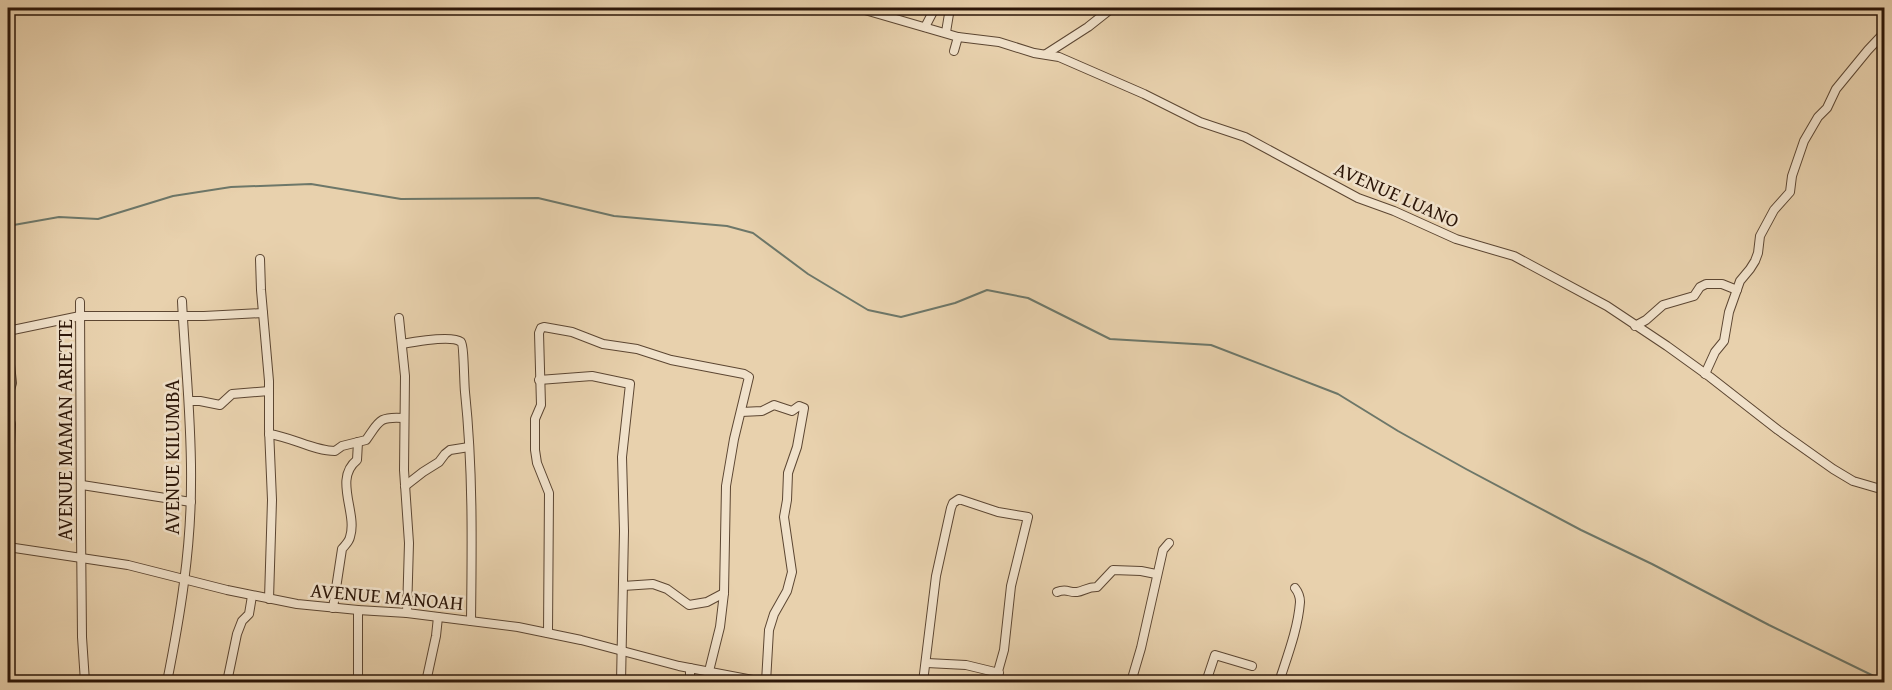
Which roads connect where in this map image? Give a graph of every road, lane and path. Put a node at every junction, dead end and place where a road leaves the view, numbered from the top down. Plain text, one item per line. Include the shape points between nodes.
1 (858, 8) edge
2 (935, 8) edge
3 (950, 8) edge
4 (1112, 8) edge
5 (925, 27) junction
6 (946, 32) junction
7 (1884, 33) edge
8 (958, 37) junction
9 (954, 51) dead end
10 (1046, 54) junction
11 (260, 259) dead end
12 (1737, 290) junction
13 (182, 301) dead end
14 (81, 302) dead end
15 (263, 313) junction
16 (81, 316) junction
17 (183, 316) junction
18 (399, 318) dead end
19 (1635, 326) junction
20 (8, 331) edge
21 (402, 344) junction
22 (8, 346) edge
23 (1706, 374) junction
24 (539, 380) junction
25 (269, 392) junction
26 (8, 396) edge
27 (189, 401) junction
28 (741, 412) junction
29 (8, 415) edge
30 (404, 418) junction
31 (269, 434) junction
32 (358, 442) junction
33 (469, 447) junction
34 (8, 485) edge
35 (81, 485) junction
36 (405, 486) junction
37 (1884, 490) edge
38 (191, 502) junction
39 (1169, 543) dead end
40 (8, 547) edge
41 (82, 558) junction
42 (1156, 574) junction
43 (184, 579) junction
44 (623, 586) junction
45 (1295, 588) dead end
46 (1057, 592) dead end
47 (724, 593) junction
48 (252, 596) junction
49 (268, 599) junction
50 (333, 608) junction
51 (358, 610) junction
52 (407, 613) junction
53 (438, 617) junction
54 (471, 621) junction
55 (548, 633) junction
56 (622, 652) junction
57 (927, 663) junction
58 (1252, 666) dead end
59 (690, 668) junction
60 (709, 672) junction
61 (999, 673) junction
62 (85, 682) edge
63 (167, 682) edge
64 (227, 682) edge
65 (358, 682) edge
66 (426, 682) edge
67 (621, 682) edge
68 (690, 682) edge
69 (763, 682) edge
70 (923, 682) edge
71 (995, 682) edge
72 (1131, 682) edge
73 (1206, 682) edge
74 (1279, 682) edge

1 - 5 street, AVENUE LUANO
2 - 5 street
3 - 6 street
4 - 10 street
5 - 6 street, AVENUE LUANO
6 - 8 street, AVENUE LUANO
7 - 12 street via 1836,89 1804,141 1790,192 1760,236 1755,261
8 - 9 street
8 - 10 street, AVENUE LUANO
10 - 19 street, AVENUE LUANO via 1200,122 1245,137 1358,198 1464,242 1514,256 1607,306
11 - 15 street
12 - 19 street via 1722,284 1706,284 1694,296 1663,305
12 - 23 street via 1724,341 1714,352
13 - 17 street, AVENUE KILUMBA
14 - 16 street, AVENUE MAMAN ARIETTE
15 - 17 street
15 - 25 street
16 - 17 street
16 - 20 street
16 - 35 street, AVENUE MAMAN ARIETTE
17 - 27 street, AVENUE KILUMBA
18 - 21 street
19 - 23 street, AVENUE LUANO
21 - 30 street
21 - 33 street via 441,339 456,340 463,346
22 - 26 street via 12,383
23 - 37 street, AVENUE LUANO via 1833,469 1853,481
24 - 28 street via 541,328 565,330 603,344 747,375
24 - 44 street via 592,376 630,384 622,457
24 - 55 street via 541,405 535,419 535,450 549,493
25 - 27 street via 232,394 220,405
25 - 31 street
27 - 38 street, AVENUE KILUMBA
28 - 47 street via 726,486
28 - 69 street via 762,411 774,405 792,411 799,406 804,408 788,473 784,517 792,572 769,630
29 - 34 street
30 - 32 street via 380,421 366,440
30 - 36 street
31 - 32 street via 327,451
31 - 49 street via 272,501
32 - 50 street via 357,460 350,465 346,479 351,533 342,549
33 - 36 street via 450,450
33 - 54 street
35 - 38 street
35 - 41 street, AVENUE MAMAN ARIETTE
36 - 52 street via 409,543
38 - 43 street, AVENUE KILUMBA
39 - 42 street
40 - 41 street, AVENUE MANOAH
41 - 43 street, AVENUE MANOAH
41 - 62 street, AVENUE MAMAN ARIETTE
42 - 46 street via 1113,570 1097,587
42 - 72 street
43 - 48 street, AVENUE MANOAH
43 - 63 street, AVENUE KILUMBA
44 - 47 street via 653,584 690,604 707,602
44 - 56 street
45 - 74 street via 1300,602
47 - 60 street
48 - 49 street, AVENUE MANOAH
48 - 64 street via 249,614 237,634
49 - 50 street, AVENUE MANOAH
50 - 51 street, AVENUE MANOAH
51 - 52 street, AVENUE MANOAH
51 - 65 street
52 - 53 street, AVENUE MANOAH
53 - 54 street, AVENUE MANOAH
53 - 66 street
54 - 55 street, AVENUE MANOAH
55 - 56 street, AVENUE MANOAH
56 - 59 street, AVENUE MANOAH
56 - 67 street
57 - 61 street via 966,665
57 - 61 street via 936,576 951,508 962,500 1028,517 1011,586
57 - 70 street
58 - 73 street via 1215,655
59 - 60 street, AVENUE MANOAH
59 - 68 street
60 - 69 street, AVENUE MANOAH
61 - 71 street

